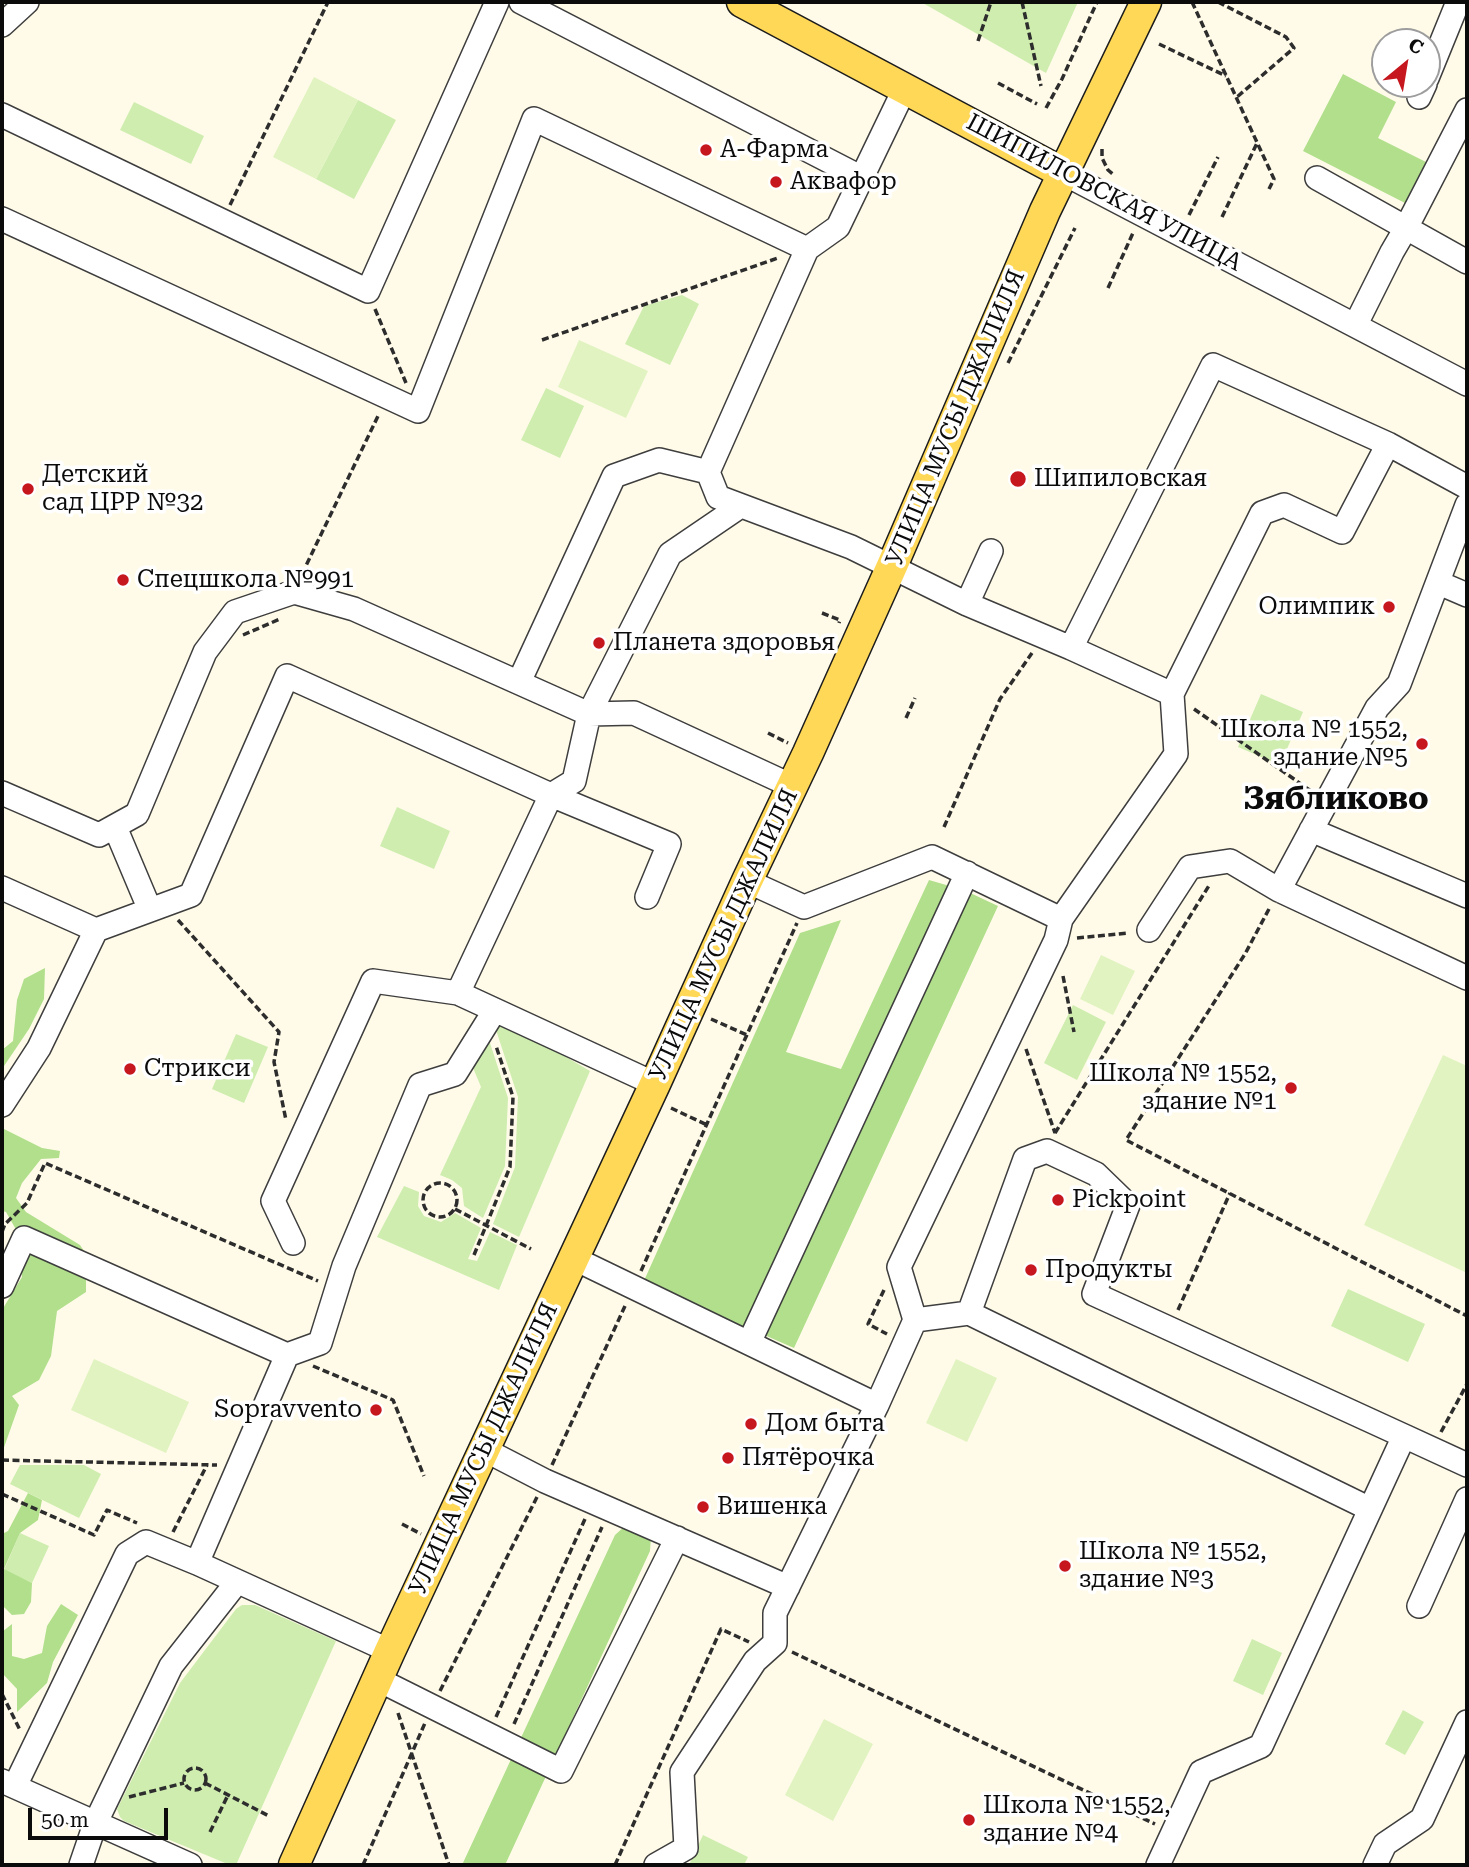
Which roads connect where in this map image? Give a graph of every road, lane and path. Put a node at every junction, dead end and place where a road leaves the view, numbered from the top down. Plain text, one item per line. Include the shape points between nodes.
1 (27, 2) edge
2 (328, 2) edge
3 (497, 2) edge
4 (521, 2) edge
5 (742, 2) edge
6 (991, 2) edge
7 (1022, 2) edge
8 (1097, 2) edge
9 (1146, 2) edge
10 (1192, 2) edge
11 (1218, 2) edge
12 (1458, 2) edge
13 (2, 25) edge
14 (978, 41) dead end
15 (1159, 44) dead end
16 (1441, 44) edge
17 (1227, 76) junction
18 (998, 83) dead end
19 (1041, 86) dead end
20 (905, 88) junction
21 (1237, 97) junction
22 (1037, 104) dead end
23 (1046, 108) dead end
24 (1467, 110) edge
25 (2, 115) edge
26 (1258, 141) junction
27 (1102, 145) dead end
28 (1218, 157) dead end
29 (1063, 173) junction
30 (862, 178) junction
31 (1317, 178) dead end
32 (1120, 179) dead end
33 (1269, 190) dead end
34 (1178, 209) dead end
35 (1142, 214) junction
36 (1222, 217) dead end
37 (2, 219) edge
38 (222, 221) junction
39 (1406, 228) junction
40 (807, 248) junction
41 (1467, 262) edge
42 (1108, 288) dead end
43 (368, 291) junction
44 (1356, 324) junction
45 (542, 340) dead end
46 (1467, 384) edge
47 (387, 397) junction
48 (418, 411) junction
49 (1388, 444) junction
50 (708, 472) junction
51 (1467, 487) edge
52 (1467, 505) edge
53 (739, 507) junction
54 (329, 519) dead end
55 (991, 551) dead end
56 (892, 566) junction
57 (1439, 583) junction
58 (1467, 595) edge
59 (967, 604) junction
60 (822, 612) dead end
61 (837, 628) dead end
62 (1043, 637) junction
63 (1071, 648) junction
64 (519, 682) junction
65 (1172, 694) junction
66 (915, 698) dead end
67 (589, 713) junction
68 (906, 718) dead end
69 (792, 786) junction
70 (2, 793) edge
71 (551, 795) junction
72 (1326, 802) junction
73 (115, 827) junction
74 (944, 827) dead end
75 (1311, 830) junction
76 (1224, 862) junction
77 (967, 873) junction
78 (747, 881) junction
79 (2, 888) edge
80 (1279, 890) junction
81 (1467, 896) edge
82 (647, 897) dead end
83 (804, 907) junction
84 (157, 908) junction
85 (96, 930) junction
86 (1059, 930) junction
87 (1149, 930) joint
88 (1467, 978) edge
89 (458, 993) junction
90 (491, 1016) junction
91 (1017, 1023) junction
92 (1074, 1032) dead end
93 (655, 1084) junction
94 (2, 1105) edge
95 (293, 1157) junction
96 (1230, 1193) junction
97 (455, 1209) junction
98 (488, 1226) junction
99 (2, 1232) edge
100 (293, 1243) dead end
101 (531, 1249) dead end
102 (474, 1255) dead end
103 (573, 1258) junction
104 (321, 1283) dead end
105 (2, 1286) edge
106 (634, 1287) junction
107 (969, 1312) junction
108 (1467, 1316) edge
109 (915, 1320) junction
110 (1170, 1329) junction
111 (749, 1343) junction
112 (292, 1353) junction
113 (1467, 1384) edge
114 (877, 1405) junction
115 (1404, 1436) junction
116 (1431, 1449) junction
117 (485, 1450) junction
118 (2, 1460) edge
119 (207, 1465) junction
120 (1467, 1465) edge
121 (239, 1466) junction
122 (424, 1476) dead end
123 (545, 1481) junction
124 (2, 1494) edge
125 (1467, 1499) edge
126 (601, 1505) junction
127 (1370, 1508) junction
128 (145, 1527) dead end
129 (170, 1538) dead end
130 (677, 1538) junction
131 (197, 1563) junction
132 (237, 1582) junction
133 (788, 1587) junction
134 (1419, 1606) dead end
135 (764, 1643) junction
136 (390, 1651) junction
137 (382, 1681) junction
138 (2, 1694) edge
139 (432, 1706) junction
140 (1467, 1722) edge
141 (497, 1739) junction
142 (32, 1751) junction
143 (412, 1753) junction
144 (184, 1783) junction
145 (205, 1783) junction
146 (8, 1784) edge
147 (228, 1795) junction
148 (105, 1803) junction
149 (269, 1816) dead end
150 (95, 1824) junction
151 (210, 1832) dead end
152 (1173, 1832) junction
153 (81, 1865) edge
154 (190, 1865) edge
155 (294, 1865) edge
156 (363, 1865) edge
157 (449, 1865) edge
158 (615, 1865) edge
159 (656, 1865) edge
160 (1158, 1865) edge
161 (1375, 1865) edge

1 - 13 street
2 - 38 path
3 - 43 street
4 - 30 street
5 - 20 main road, ШИПИЛОВСКАЯ УЛИЦА
6 - 14 path
7 - 19 path
8 - 23 path
9 - 29 main road, УЛИЦА МУСЫ ДЖАЛИЛЯ
10 - 17 path
11 - 21 path via 1286,37 1294,48
12 - 16 street
15 - 17 path
17 - 21 path
18 - 22 path
20 - 29 main road, ШИПИЛОВСКАЯ УЛИЦА
20 - 30 street
21 - 26 path
24 - 39 street
25 - 38 street
26 - 33 path via 1274,179
26 - 36 path
27 - 32 path via 1108,170
28 - 34 path via 1190,216
29 - 35 street, ШИПИЛОВСКАЯ УЛИЦА
29 - 56 main road, УЛИЦА МУСЫ ДЖАЛИЛЯ
30 - 40 street via 838,227
31 - 39 street
35 - 42 path
35 - 44 street, ШИПИЛОВСКАЯ УЛИЦА
37 - 47 street
38 - 43 street
39 - 41 street
39 - 44 street
40 - 45 path
40 - 48 street via 534,119
40 - 50 street
43 - 48 path
44 - 46 street, ШИПИЛОВСКАЯ УЛИЦА
47 - 48 street
47 - 54 path
49 - 51 street
49 - 63 street via 1213,365
49 - 65 street via 1342,532 1284,505 1262,513
50 - 53 street via 718,497
50 - 64 street via 659,460 614,476
52 - 57 street
53 - 56 street
53 - 67 street via 670,554
55 - 59 street
56 - 59 street
56 - 69 main road, УЛИЦА МУСЫ ДЖАЛИЛЯ
57 - 58 street
57 - 72 street via 1399,684 1377,708
59 - 62 street
60 - 61 path via 840,620
62 - 63 street
62 - 74 path via 1000,699
63 - 65 street
64 - 67 street
64 - 73 street via 354,610 294,592 235,612 205,652 137,814
65 - 72 path
65 - 86 street via 1176,754
66 - 68 path
67 - 69 street via 634,713
67 - 71 street via 574,780
69 - 78 main road, УЛИЦА МУСЫ ДЖАЛИЛЯ
70 - 73 street via 99,835
71 - 82 street via 669,844
71 - 84 street via 287,676 191,895
71 - 89 street
72 - 75 street
73 - 84 street
75 - 80 street
75 - 81 street
76 - 80 street via 1230,861
76 - 87 street via 1190,867
76 - 91 path via 1055,1133
77 - 83 street via 932,857
77 - 86 street
77 - 111 street
78 - 83 street
78 - 93 main road, УЛИЦА МУСЫ ДЖАЛИЛЯ
79 - 85 street
80 - 88 street
80 - 96 path via 1245,954 1126,1140
83 - 106 path
84 - 85 street
84 - 95 path via 279,1032 274,1062
85 - 94 street via 38,1048
86 - 87 path
86 - 91 street
86 - 92 path
89 - 90 street
89 - 95 street via 373,981
90 - 93 street
90 - 98 path via 513,1097 510,1167
90 - 112 street via 455,1074 421,1085 344,1266 320,1343
91 - 109 street via 899,1267
93 - 103 main road, УЛИЦА МУСЫ ДЖАЛИЛЯ
95 - 100 street via 273,1201
96 - 108 path
96 - 110 path
97 - 97 path via 442,1217 428,1212 423,1198 426,1190 439,1182 453,1187 458,1202
97 - 98 path
98 - 101 path
98 - 102 path
99 - 104 path via 27,1203 45,1163
103 - 106 street
103 - 117 main road, УЛИЦА МУСЫ ДЖАЛИЛЯ
105 - 112 street via 24,1238
106 - 111 street
106 - 123 path
107 - 109 street
107 - 110 street via 1025,1159 1047,1151 1096,1174 1128,1205 1094,1294
107 - 127 street
109 - 114 street
110 - 115 street
111 - 114 street
112 - 121 street
112 - 122 path via 298,1360 393,1401
113 - 116 path
114 - 133 street
115 - 116 street
115 - 127 street
116 - 120 street
117 - 123 street
117 - 136 main road, УЛИЦА МУСЫ ДЖАЛИЛЯ
118 - 119 path
119 - 121 path
119 - 129 path
121 - 131 street
123 - 126 street
123 - 139 path
124 - 128 path via 94,1535 107,1510
125 - 134 street
126 - 130 street
126 - 141 path
126 - 141 path
127 - 152 street via 1261,1746 1201,1772
130 - 133 street
130 - 141 street via 561,1770
131 - 132 street
131 - 142 street via 146,1542 127,1555
132 - 136 street
132 - 148 street via 171,1666
133 - 135 street
135 - 152 path
135 - 158 path via 721,1629
135 - 159 street via 682,1772 686,1848
136 - 137 main road, УЛИЦА МУСЫ ДЖАЛИЛЯ
137 - 139 street
137 - 143 path
137 - 155 main road, УЛИЦА МУСЫ ДЖАЛИЛЯ
138 - 142 path
139 - 141 street
139 - 143 path
140 - 161 street via 1422,1819 1385,1844
142 - 146 street
143 - 156 path
143 - 157 path
144 - 145 path via 197,1790
144 - 145 path via 192,1769 204,1773
144 - 148 path
145 - 147 path
146 - 150 street
147 - 149 path
147 - 151 path
148 - 150 street
150 - 153 street
150 - 154 street
152 - 160 street

